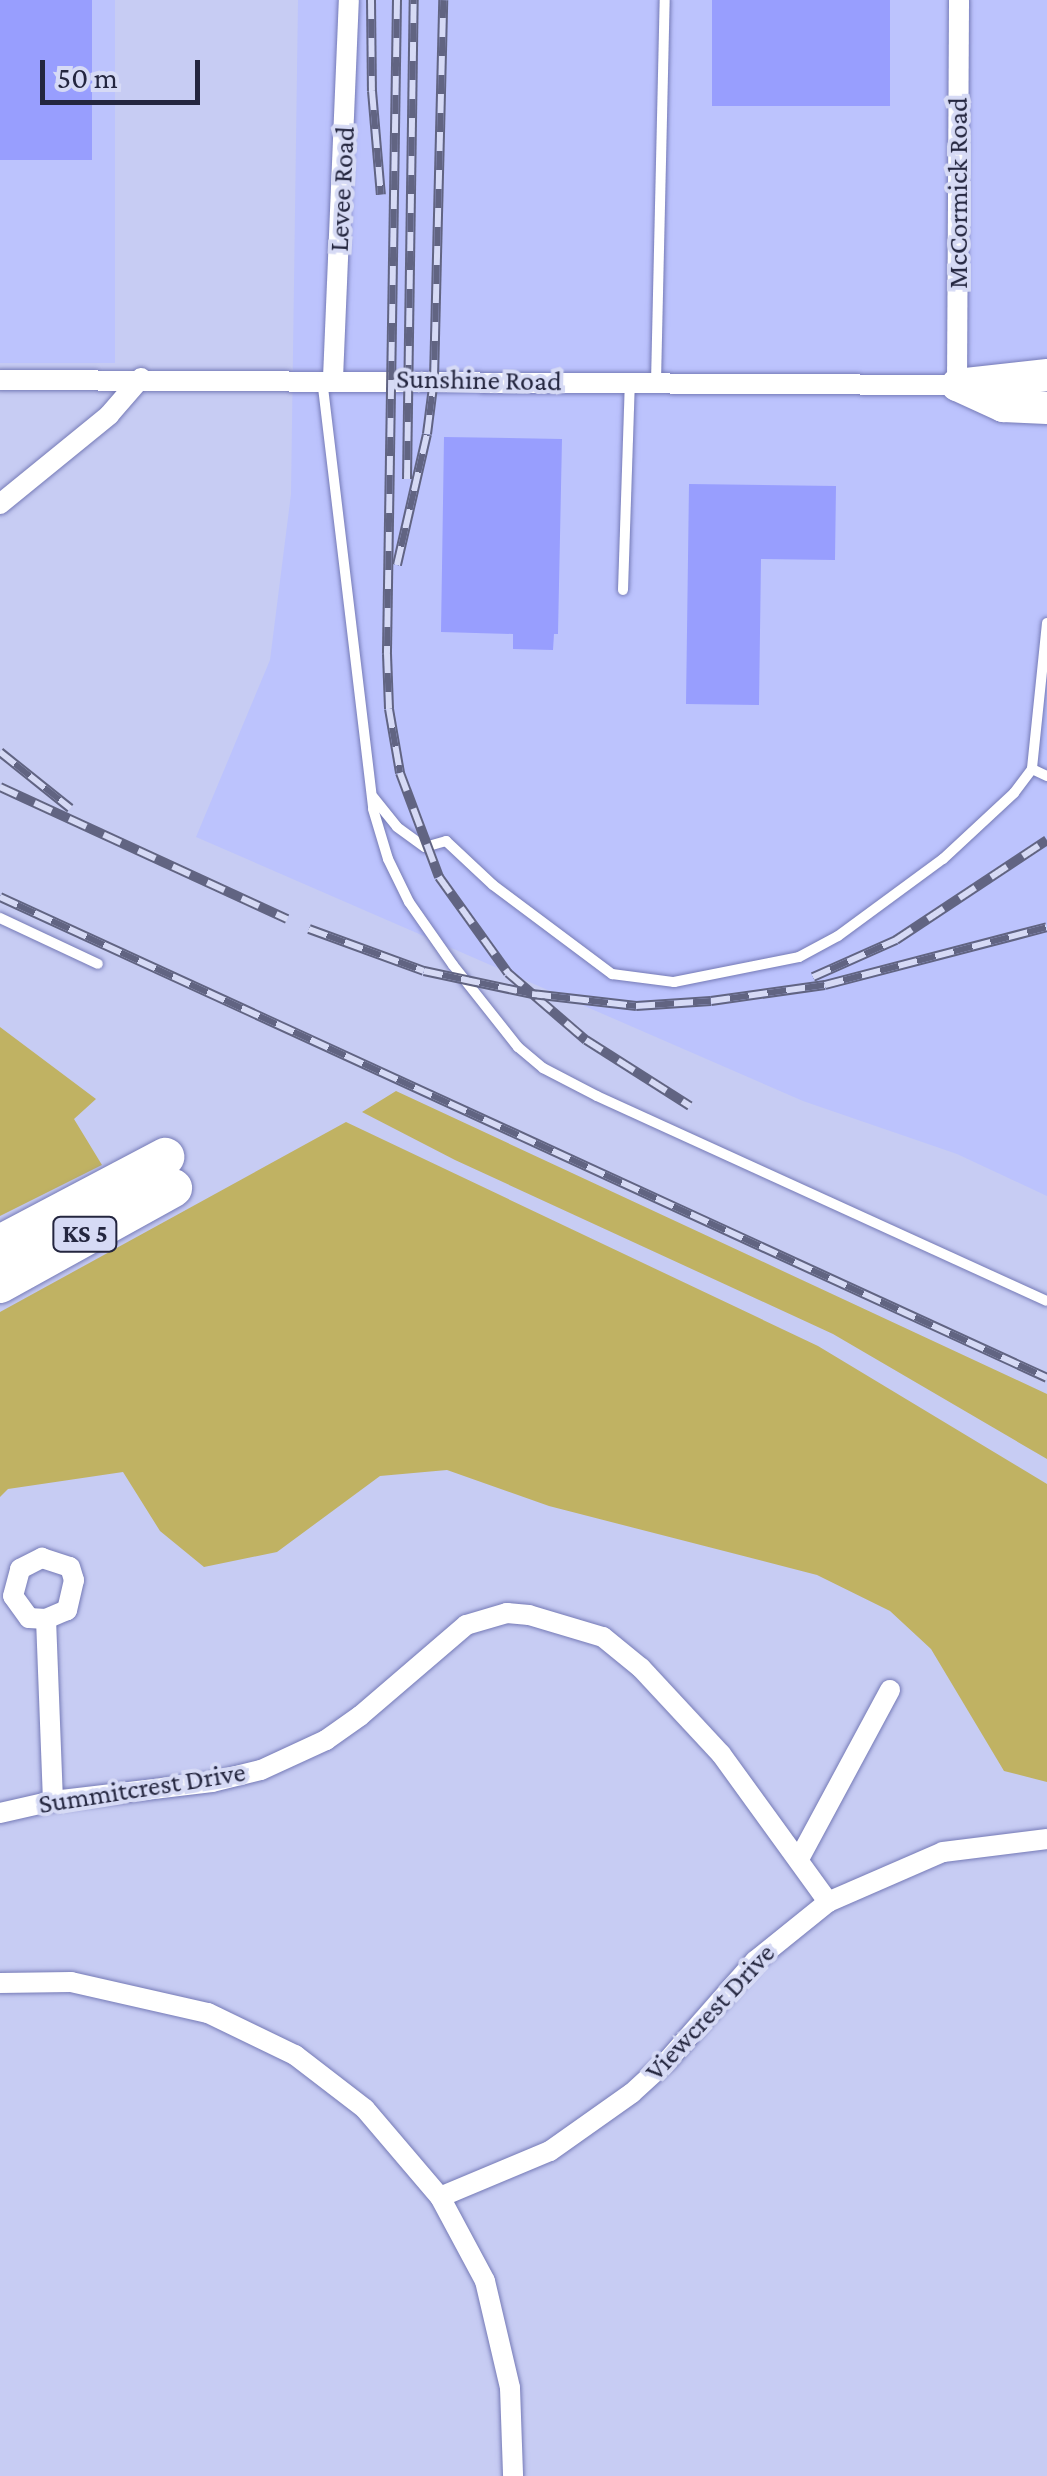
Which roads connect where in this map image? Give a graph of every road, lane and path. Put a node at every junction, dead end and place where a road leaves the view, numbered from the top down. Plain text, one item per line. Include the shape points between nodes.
1 (349, 0) edge
2 (666, 0) edge
3 (959, 0) edge
4 (1047, 375) edge
5 (141, 378) junction
6 (328, 378) junction
7 (0, 380) edge
8 (630, 382) junction
9 (656, 382) junction
10 (957, 385) junction
11 (1047, 408) edge
12 (0, 504) edge
13 (623, 590) dead end
14 (1047, 623) edge
15 (1032, 769) junction
16 (1047, 776) edge
17 (370, 794) junction
18 (0, 918) edge
19 (98, 964) dead end
20 (0, 1244) edge
21 (0, 1284) edge
22 (1047, 1302) edge
23 (46, 1619) dead end
24 (890, 1690) dead end
25 (53, 1801) junction
26 (0, 1813) edge
27 (1047, 1840) edge
28 (799, 1859) junction
29 (828, 1902) junction
30 (0, 1983) edge
31 (440, 2197) junction
32 (514, 2476) edge

1 - 6 street, Levee Road
2 - 9 lane
3 - 10 street, McCormick Road
4 - 10 main road, Sunshine Road
5 - 6 street, Sunshine Road
5 - 7 street, Sunshine Road
5 - 12 street via 109,415
6 - 8 street, Sunshine Road
6 - 17 lane
8 - 9 street, Sunshine Road
8 - 13 lane
9 - 10 street, Sunshine Road
10 - 11 main road, Sunshine Road via 1003,406
14 - 15 lane
15 - 16 lane
15 - 17 lane via 944,860 838,936 799,957 674,982 612,974 493,886 446,841 425,847 397,827
17 - 22 lane via 409,902 529,1058 597,1096
18 - 19 lane
20 - 21 highway, KS 5 via 169,1172
23 - 25 street
24 - 28 street
25 - 26 street, Summitcrest Drive
25 - 28 street, Summitcrest Drive via 261,1770 326,1740 466,1625 529,1614 603,1637 641,1668 721,1754
27 - 29 street, Viewcrest Drive via 943,1852
28 - 29 street, Summitcrest Drive
29 - 31 street, Viewcrest Drive via 754,1961 632,2093 550,2151
30 - 31 street via 71,1982 176,2003 256,2034 366,2109
31 - 32 street via 485,2281 497,2321 510,2388

